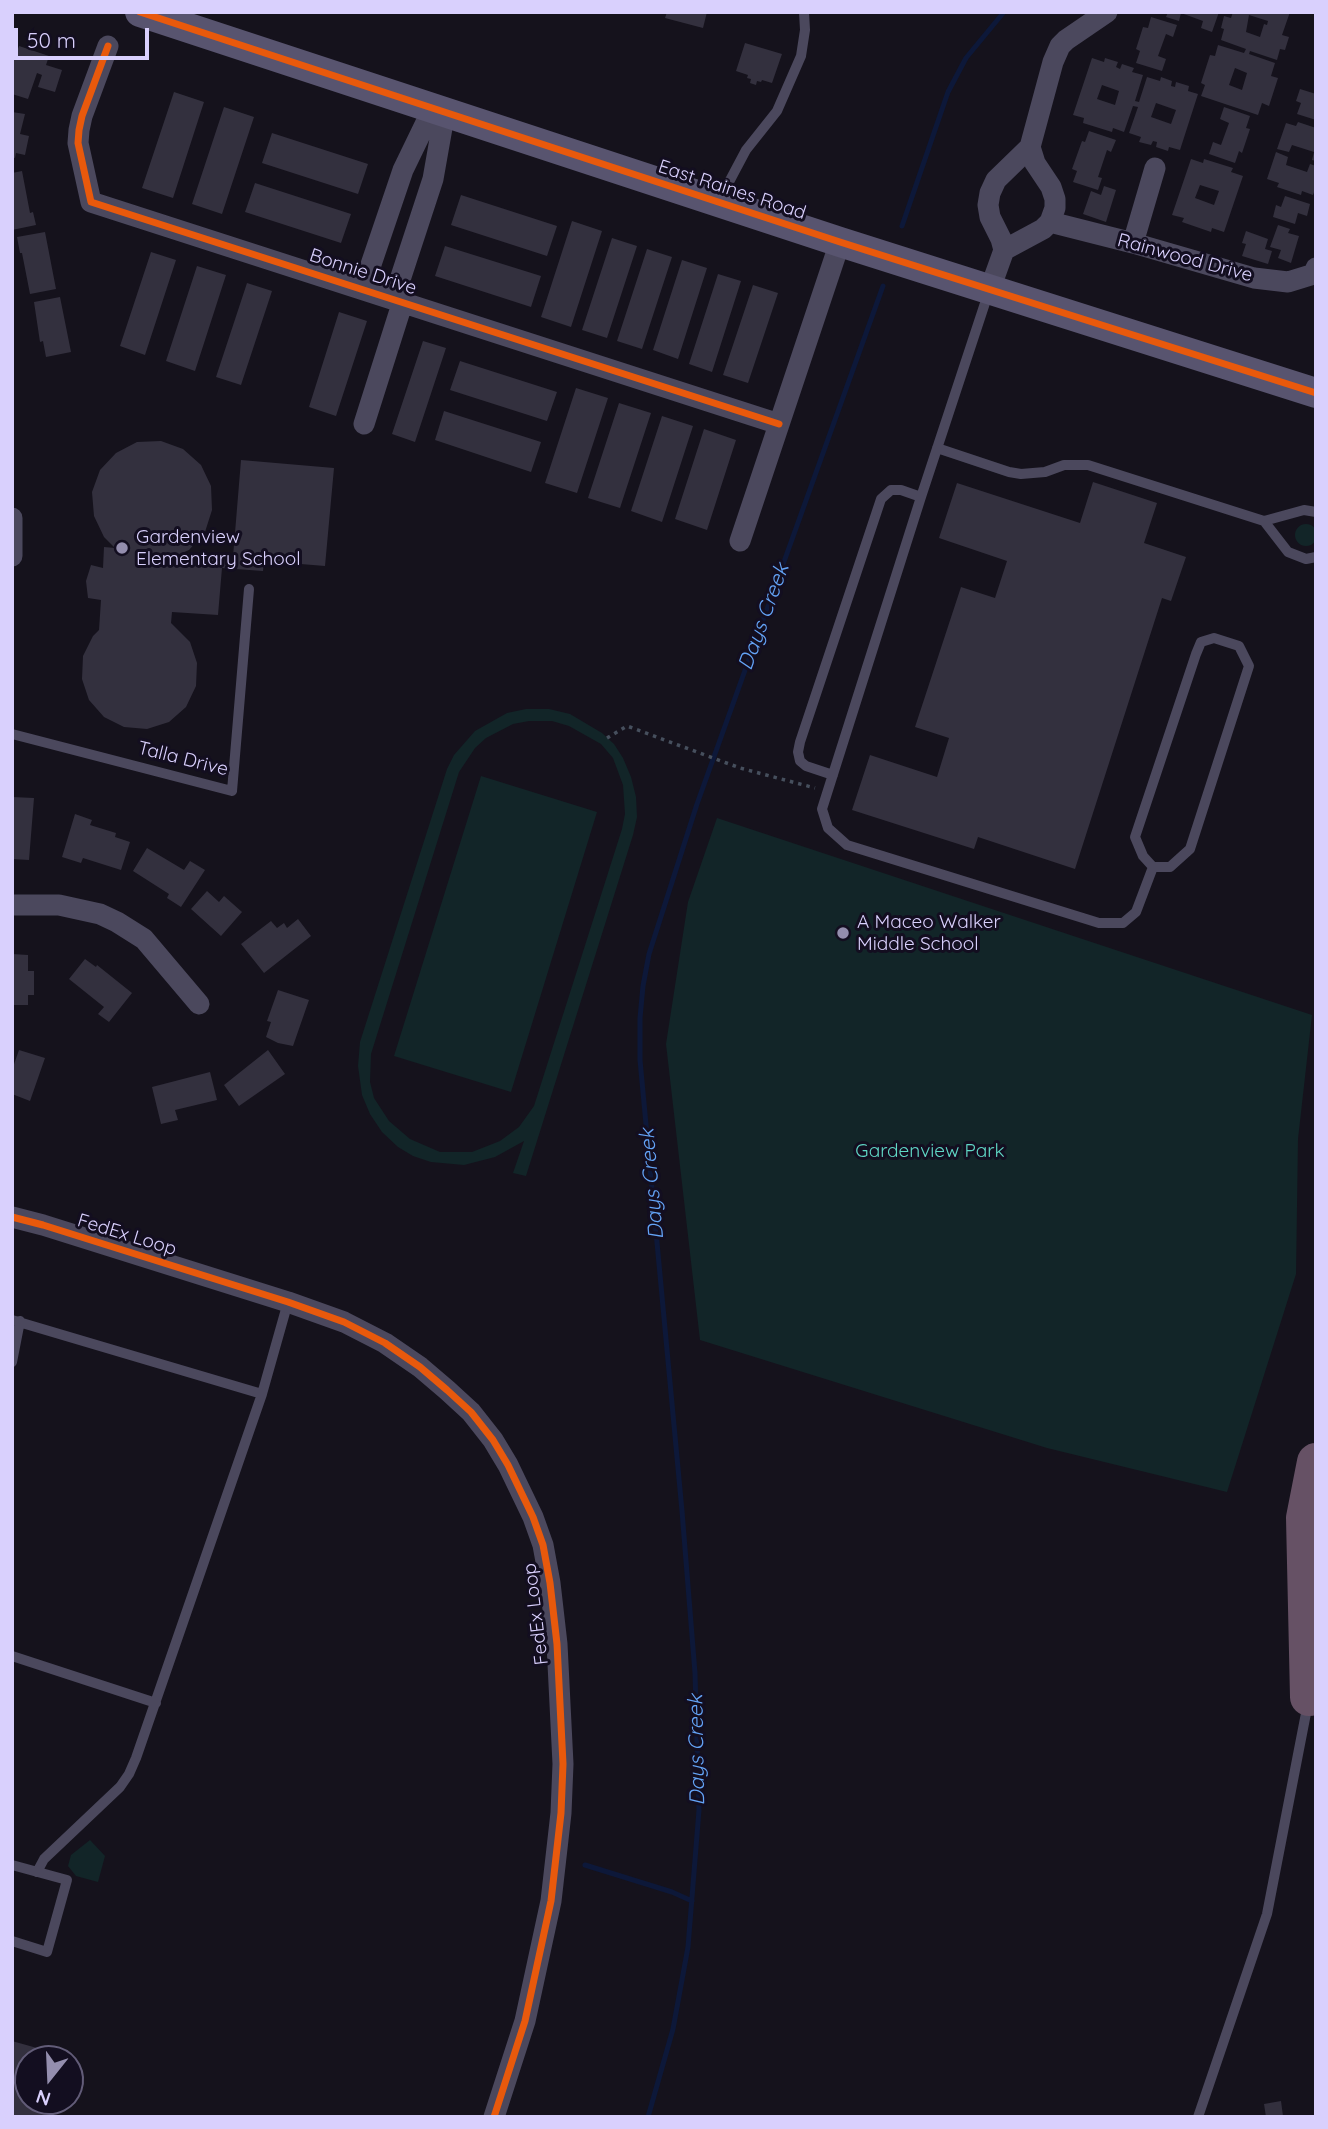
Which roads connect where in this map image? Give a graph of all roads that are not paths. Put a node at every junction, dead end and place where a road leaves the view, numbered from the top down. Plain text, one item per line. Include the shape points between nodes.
1 (140, 12) edge
2 (804, 12) edge
3 (1107, 12) edge
4 (108, 46) dead end
5 (439, 110) junction
6 (1030, 147) junction
7 (1155, 167) dead end
8 (719, 202) junction
9 (1050, 222) junction
10 (840, 242) junction
11 (1133, 243) junction
12 (1004, 250) junction
13 (1316, 268) edge
14 (363, 288) junction
15 (990, 289) junction
16 (399, 300) junction
17 (1316, 393) edge
18 (364, 424) dead end
19 (779, 424) junction
20 (937, 448) junction
21 (921, 497) junction
22 (1316, 513) edge
23 (12, 518) edge
24 (1264, 522) junction
25 (740, 541) dead end
26 (12, 556) edge
27 (1316, 557) edge
28 (249, 589) dead end
29 (12, 734) edge
30 (832, 775) junction
31 (1153, 867) junction
32 (12, 905) edge
33 (199, 1004) dead end
34 (12, 1217) edge
35 (288, 1301) junction
36 (16, 1321) edge
37 (12, 1362) edge
38 (262, 1394) junction
39 (1316, 1462) edge
40 (12, 1656) edge
41 (1309, 1697) joint
42 (156, 1703) junction
43 (12, 1865) edge
44 (37, 1872) junction
45 (12, 1941) edge
46 (494, 2117) edge
47 (1198, 2117) edge

1 - 5 main road, East Raines Road
2 - 8 lane via 801,56 777,110 746,150
3 - 6 street via 1060,46
4 - 14 street, Bonnie Drive via 79,130 91,202
5 - 8 main road, East Raines Road
5 - 14 street, Bonnie Drive via 403,170
5 - 16 street, Bonnie Drive via 433,179
6 - 9 street via 1055,199
6 - 12 street via 996,180 990,193 990,217
7 - 11 street
8 - 10 main road, East Raines Road
9 - 11 street, Rainwood Drive
9 - 12 street
10 - 15 main road, East Raines Road
10 - 19 street
11 - 13 street, Rainwood Drive via 1254,278 1289,282 1314,274
12 - 15 street
14 - 16 street, Bonnie Drive
15 - 17 main road, East Raines Road
15 - 20 lane
16 - 18 street, Bonnie Drive
16 - 19 street, Bonnie Drive
19 - 25 street
20 - 21 lane
20 - 24 lane via 1021,474 1088,464
21 - 30 lane
21 - 30 lane via 901,490 881,499 800,742 800,761
22 - 24 lane via 1304,510
23 - 26 street
24 - 27 lane via 1288,552 1306,559
28 - 29 lane, Talla Drive via 232,791
30 - 31 lane via 822,809 828,828 847,845 1099,923 1123,923 1136,912
31 - 31 lane via 1135,838 1196,654 1201,642 1214,638 1239,646 1249,666 1191,849 1170,867
32 - 33 street via 59,905 117,922 144,939
34 - 35 street, FedEx Loop
35 - 38 lane
35 - 46 street, FedEx Loop via 385,1343 471,1412 508,1465 543,1545 557,1644 561,1813 551,1901 535,1980
36 - 37 lane
36 - 38 lane
38 - 42 lane
39 - 41 highway via 1305,1518
40 - 42 lane
41 - 47 lane via 1267,1914
42 - 44 lane via 129,1774 44,1859
43 - 44 lane
44 - 45 lane via 67,1880 47,1952

